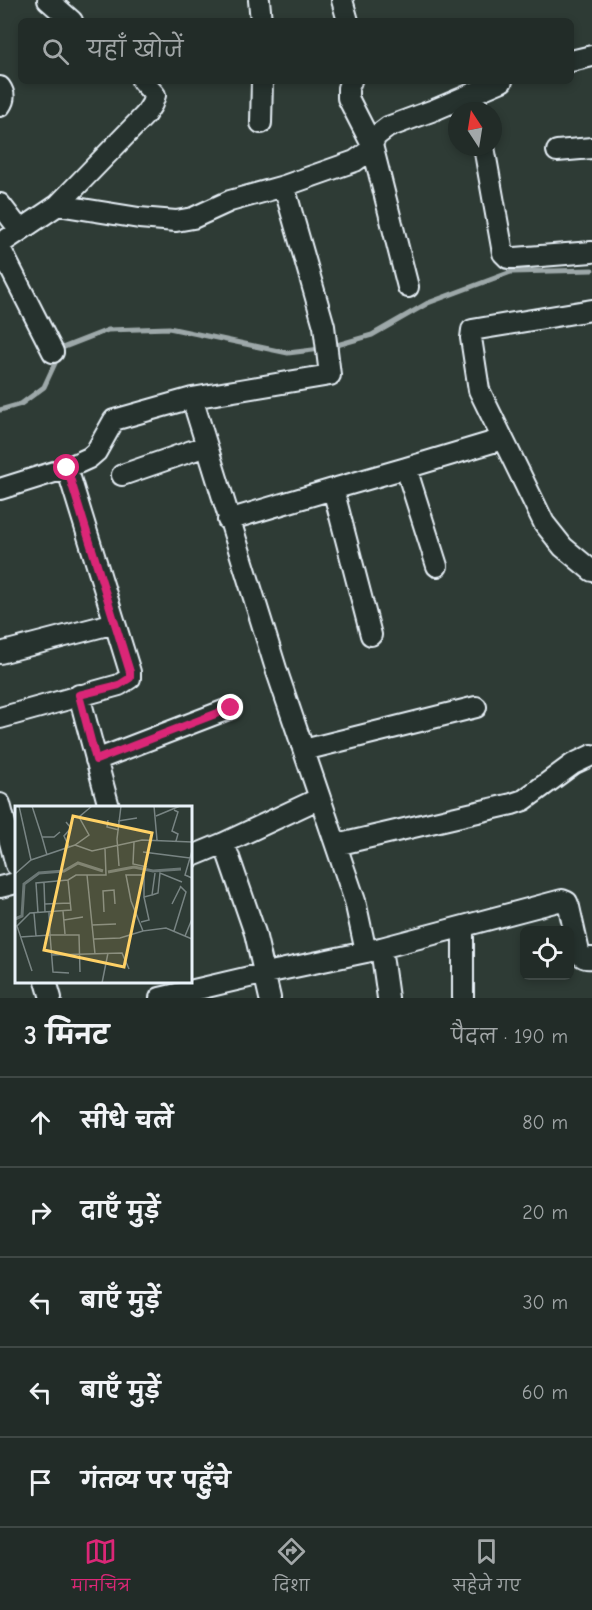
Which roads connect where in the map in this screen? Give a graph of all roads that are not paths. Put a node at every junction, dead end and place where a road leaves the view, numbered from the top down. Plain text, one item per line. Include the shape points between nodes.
1 (48, 0) edge
2 (259, 0) edge
3 (342, 0) edge
4 (69, 18) edge
5 (261, 18) edge
6 (347, 18) edge
7 (592, 56) edge
8 (574, 60) edge
9 (145, 84) edge
10 (262, 84) edge
11 (350, 84) edge
12 (498, 84) edge
13 (0, 87) edge
14 (476, 102) edge
15 (0, 106) edge
16 (448, 110) edge
17 (261, 123) dead end
18 (372, 145) junction
19 (592, 148) edge
20 (557, 151) dead end
21 (486, 156) edge
22 (284, 186) junction
23 (0, 204) edge
24 (58, 205) junction
25 (20, 230) junction
26 (0, 246) edge
27 (592, 252) edge
28 (408, 287) dead end
29 (592, 310) edge
30 (53, 352) dead end
31 (192, 398) junction
32 (502, 439) junction
33 (207, 446) junction
34 (67, 468) junction
35 (406, 468) junction
36 (122, 475) dead end
37 (0, 489) edge
38 (333, 489) junction
39 (228, 520) junction
40 (436, 566) dead end
41 (592, 571) edge
42 (115, 622) junction
43 (372, 635) dead end
44 (0, 653) edge
45 (79, 695) junction
46 (476, 707) dead end
47 (231, 708) dead end
48 (0, 718) edge
49 (304, 750) junction
50 (592, 755) edge
51 (96, 760) junction
52 (320, 798) junction
53 (0, 804) edge
54 (109, 806) edge
55 (224, 843) junction
56 (336, 845) junction
57 (192, 856) edge
58 (15, 861) edge
59 (15, 883) edge
60 (0, 887) edge
61 (463, 927) junction
62 (373, 950) junction
63 (592, 958) edge
64 (266, 973) junction
65 (47, 983) edge
66 (51, 998) edge
67 (160, 998) edge
68 (270, 998) edge
69 (388, 998) edge
70 (463, 998) edge

1 - 4 street
2 - 5 street
3 - 6 street
7 - 8 street
9 - 24 street via 154,95 145,115
10 - 17 street
11 - 18 street via 348,99
12 - 14 street
13 - 15 street via 4,100
16 - 18 street via 388,127
18 - 22 street via 362,158
18 - 28 street
19 - 20 street
21 - 27 street via 503,253 508,258
22 - 24 street via 230,201 184,220 139,218
22 - 31 street via 327,348 330,375
23 - 25 street
24 - 25 street
25 - 26 street
26 - 30 street
29 - 32 street via 472,330 479,390
31 - 33 street
31 - 34 street via 114,420 96,452
32 - 35 street
32 - 41 street via 544,524
33 - 36 street
33 - 39 street
34 - 37 street
34 - 42 street
35 - 38 street
35 - 40 street
38 - 39 street
38 - 43 street
39 - 49 street
42 - 44 street
42 - 45 street via 130,678 119,685
45 - 48 street
45 - 51 street
46 - 49 street
47 - 51 street
49 - 52 street
50 - 56 street via 524,800
51 - 54 street
52 - 55 street
52 - 56 street
53 - 58 street
55 - 57 street
55 - 64 street
56 - 62 street
59 - 60 street
61 - 62 street
61 - 63 street via 562,900 569,907 579,952 586,959
61 - 70 street
62 - 64 street
62 - 69 street
64 - 67 street
64 - 68 street
65 - 66 street

